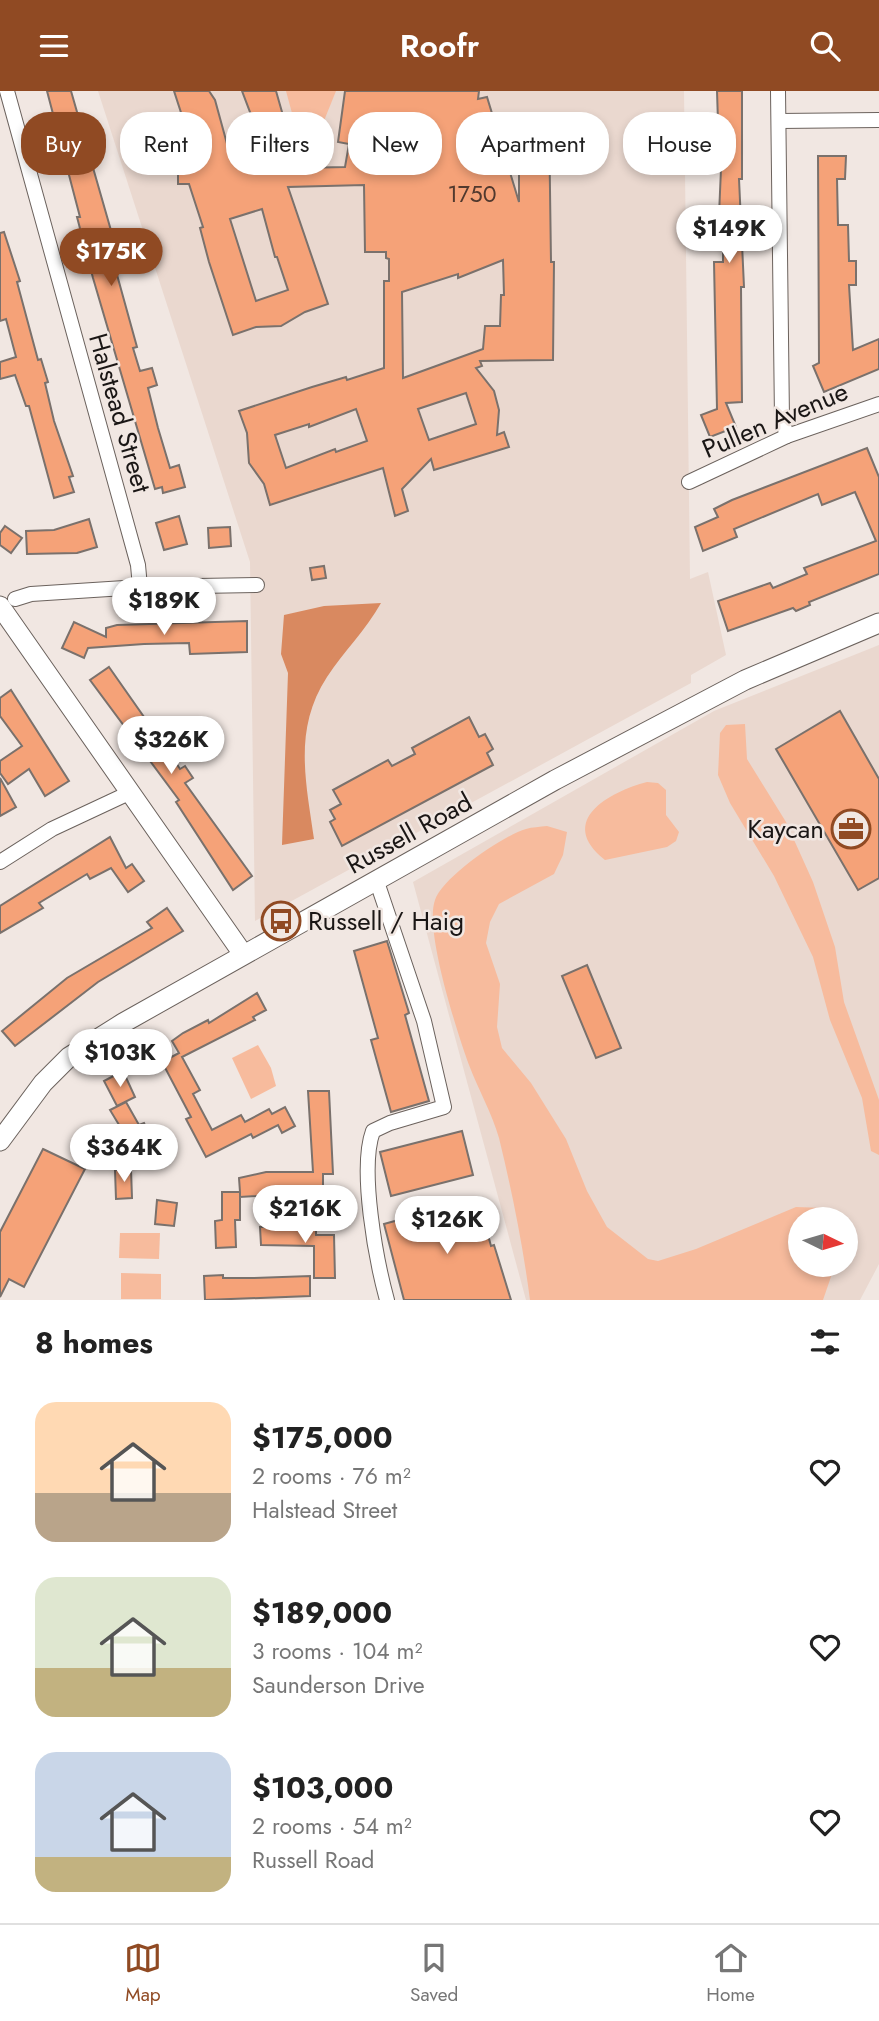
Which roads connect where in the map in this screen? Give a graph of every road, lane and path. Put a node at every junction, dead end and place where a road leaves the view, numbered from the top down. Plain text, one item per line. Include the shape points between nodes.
1 (7, 91) edge
2 (778, 91) edge
3 (879, 120) edge
4 (779, 121) junction
5 (879, 404) edge
6 (787, 436) junction
7 (689, 482) dead end
8 (257, 585) dead end
9 (141, 587) junction
10 (4, 605) edge
11 (879, 623) edge
12 (129, 793) junction
13 (0, 862) edge
14 (377, 882) junction
15 (243, 954) junction
16 (0, 1141) edge
17 (387, 1300) edge

1 - 9 street, Halstead Street
2 - 4 street
3 - 4 street
4 - 6 street via 782,419
5 - 6 street, Pullen Avenue
6 - 7 street, Pullen Avenue
8 - 9 street
9 - 10 street via 31,594
10 - 12 street
11 - 14 street, Russell Road via 745,680
12 - 13 street via 52,829
12 - 15 street
14 - 15 street, Russell Road
14 - 17 street via 425,1021 444,1107 373,1131 368,1148 372,1214
15 - 16 street, Russell Road via 69,1057 43,1083

